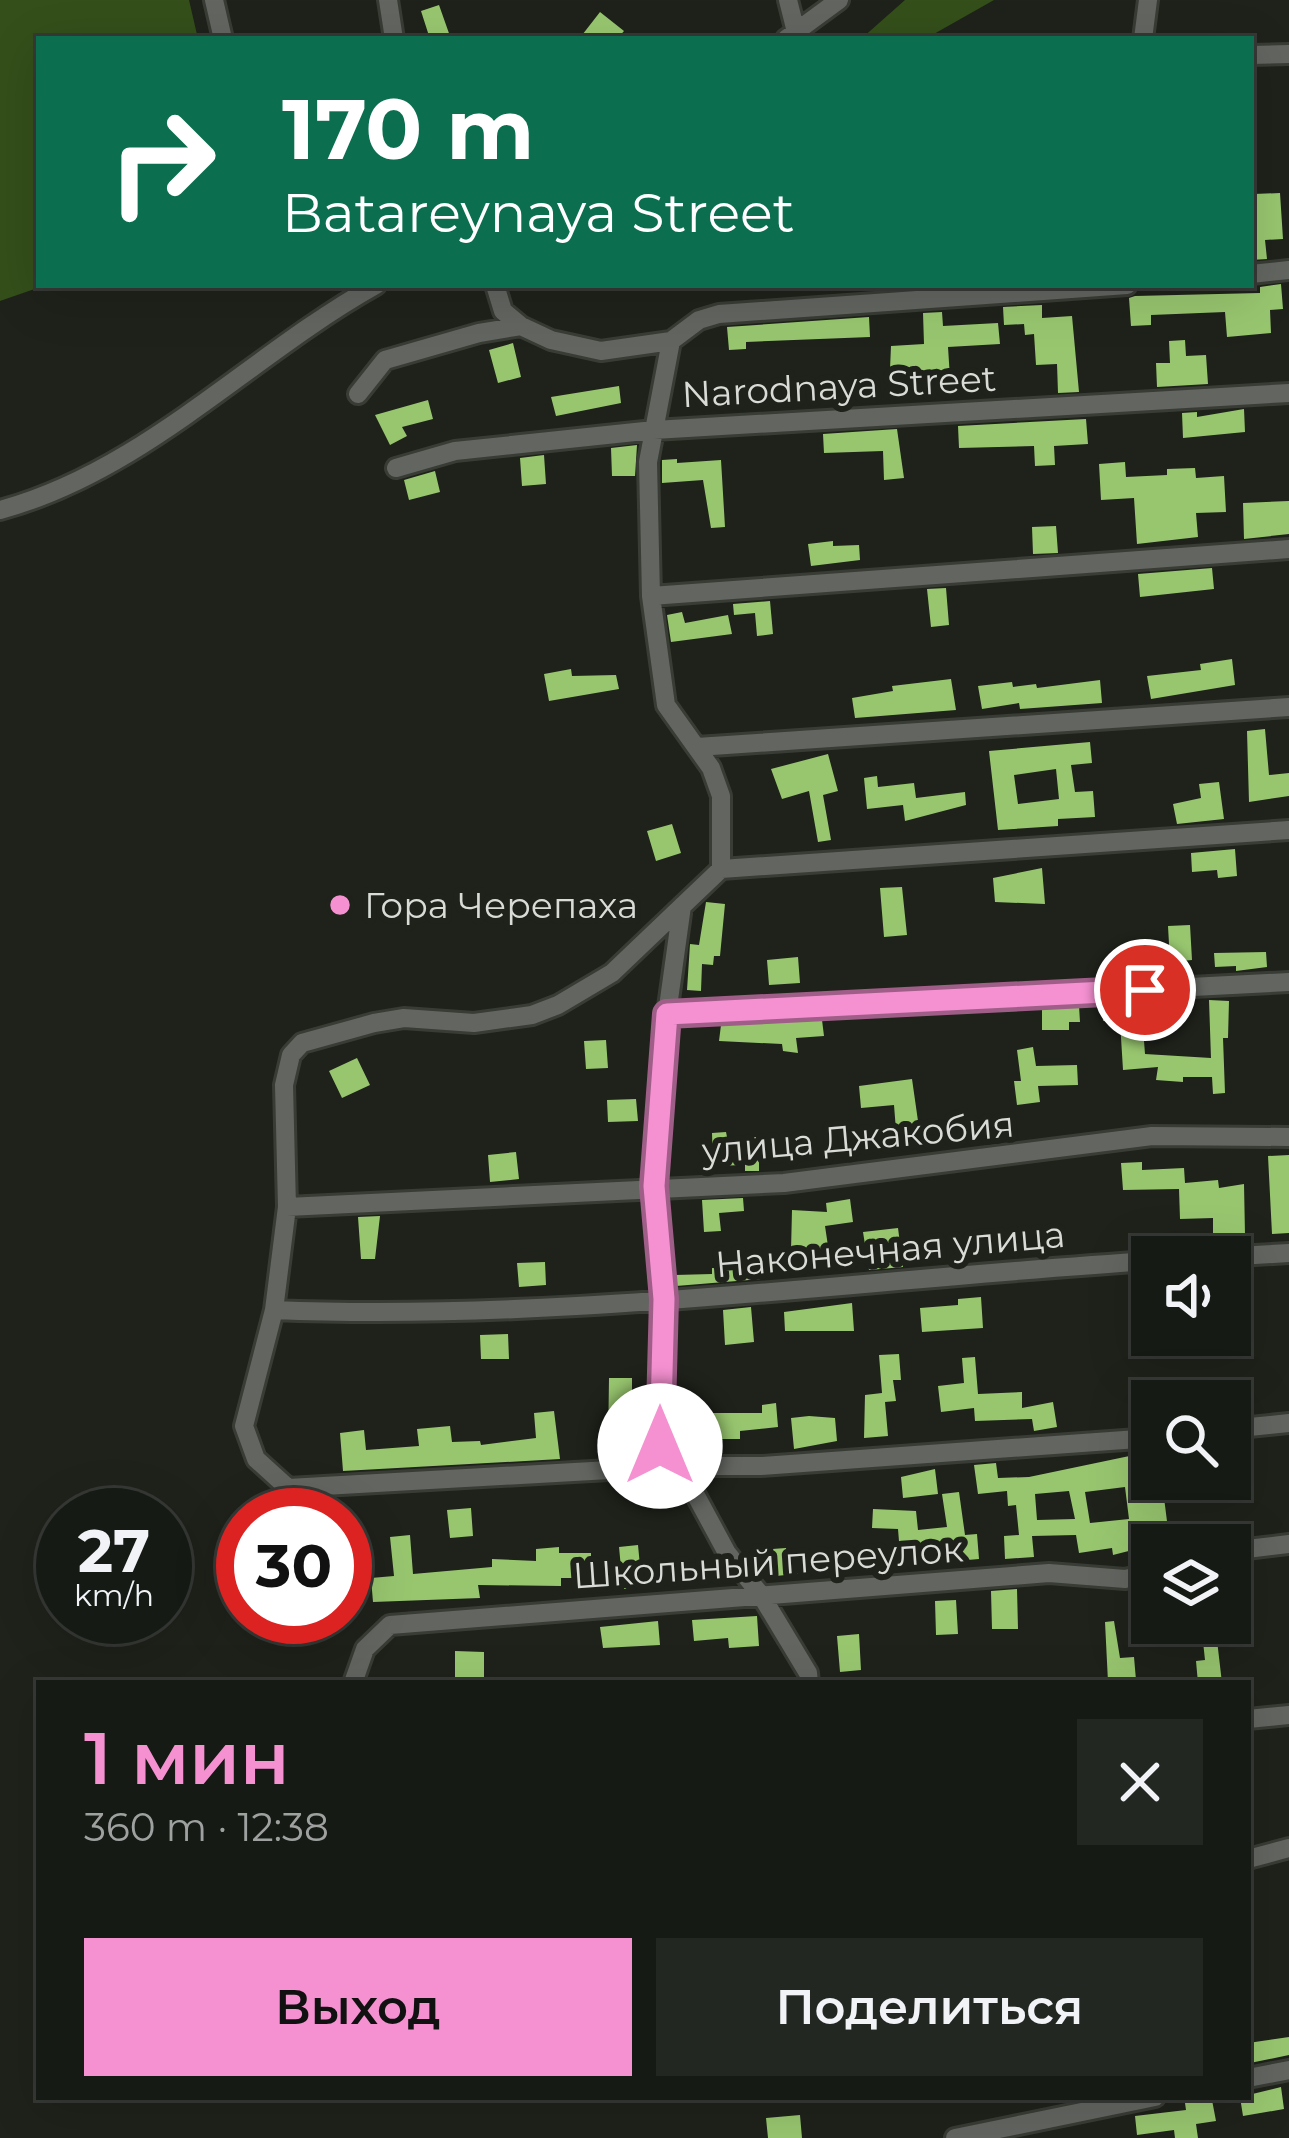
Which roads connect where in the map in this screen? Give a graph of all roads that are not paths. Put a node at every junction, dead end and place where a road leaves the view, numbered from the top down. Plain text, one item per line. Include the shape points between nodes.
1 (214, 0) edge
2 (388, 0) edge
3 (788, 0) edge
4 (838, 0) edge
5 (1148, 0) edge
6 (791, 35) edge
7 (222, 36) edge
8 (394, 36) edge
9 (1143, 36) edge
10 (1289, 54) edge
11 (1254, 55) edge
12 (1289, 270) edge
13 (1254, 274) edge
14 (371, 288) edge
15 (496, 288) edge
16 (1085, 288) edge
17 (521, 326) junction
18 (671, 341) junction
19 (1289, 393) edge
20 (358, 394) dead end
21 (654, 430) junction
22 (396, 468) dead end
23 (0, 510) edge
24 (1289, 548) edge
25 (651, 596) junction
26 (1289, 707) edge
27 (697, 747) junction
28 (1289, 830) edge
29 (721, 869) junction
30 (682, 906) junction
31 (1289, 982) edge
32 (667, 1014) junction
33 (1289, 1137) edge
34 (654, 1186) junction
35 (287, 1207) junction
36 (1289, 1253) edge
37 (1251, 1255) edge
38 (1131, 1262) edge
39 (664, 1299) junction
40 (274, 1310) junction
41 (1289, 1423) edge
42 (1251, 1428) edge
43 (1131, 1440) edge
44 (680, 1466) junction
45 (1289, 1544) edge
46 (1251, 1549) edge
47 (1131, 1578) edge
48 (761, 1595) junction
49 (354, 1680) edge
50 (809, 1680) edge
51 (1289, 1715) edge
52 (1251, 1719) edge
53 (1289, 1848) edge
54 (1251, 1858) edge
55 (1289, 2069) edge
56 (1251, 2077) edge
57 (1140, 2100) edge
58 (955, 2138) edge

1 - 7 street
2 - 8 street
3 - 6 street
4 - 6 street
5 - 9 street
10 - 11 street
12 - 13 street
14 - 23 street via 95,472
15 - 17 street via 503,311
16 - 18 street via 719,314
17 - 18 street via 601,351
17 - 20 street via 385,360
18 - 21 street
19 - 21 street, Narodnaya Street
21 - 22 street, Narodnaya Street via 455,451
21 - 25 street
24 - 25 street
25 - 27 street via 666,705
26 - 27 street
27 - 29 street via 721,796
28 - 29 street
29 - 30 street
30 - 32 street
30 - 35 street via 612,973 532,1015 474,1023 404,1018 302,1043 284,1084
31 - 32 street
32 - 34 street
33 - 34 street, улица Джакобия via 1152,1136 784,1183
34 - 35 street, улица Джакобия
34 - 39 street
35 - 40 street
36 - 37 street
38 - 39 street, Наконечная улица
39 - 40 street, Наконечная улица
39 - 44 street via 658,1435
40 - 44 street via 244,1426 256,1459 288,1488
41 - 42 street
43 - 44 street
44 - 48 street via 727,1553
45 - 46 street
47 - 48 street, Школьный переулок via 1049,1574
48 - 49 street, Школьный переулок via 390,1625 364,1649
48 - 50 street
51 - 52 street
53 - 54 street
55 - 56 street
57 - 58 street

